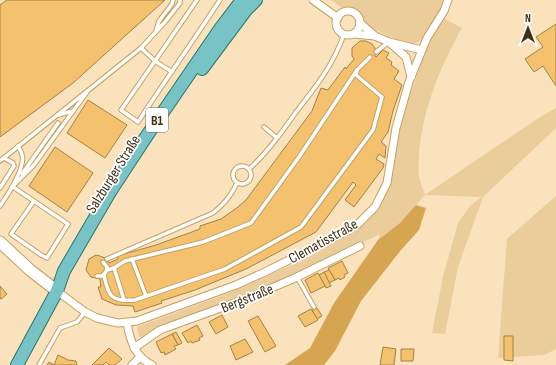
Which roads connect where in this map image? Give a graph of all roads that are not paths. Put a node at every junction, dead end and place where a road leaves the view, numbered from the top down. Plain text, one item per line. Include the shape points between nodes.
1 (174, 0) edge
2 (197, 0) edge
3 (220, 0) edge
4 (242, 0) edge
5 (256, 0) edge
6 (313, 0) edge
7 (448, 0) edge
8 (181, 1) edge
9 (338, 18) junction
10 (360, 23) junction
11 (156, 32) junction
12 (344, 34) junction
13 (354, 34) junction
14 (375, 36) junction
15 (389, 42) junction
16 (141, 48) junction
17 (422, 50) junction
18 (376, 52) dead end
19 (370, 57) dead end
20 (406, 57) junction
21 (418, 58) junction
22 (155, 61) junction
23 (357, 70) junction
24 (172, 72) junction
25 (411, 77) junction
26 (94, 84) junction
27 (74, 111) junction
28 (55, 116) junction
29 (58, 123) dead end
30 (264, 127) dead end
31 (277, 138) junction
32 (18, 146) junction
33 (4, 158) junction
34 (0, 161) edge
35 (249, 169) junction
36 (18, 180) junction
37 (237, 183) junction
38 (13, 186) junction
39 (0, 188) edge
40 (34, 201) junction
41 (0, 206) edge
42 (0, 242) edge
43 (360, 246) dead end
44 (107, 258) dead end
45 (132, 259) junction
46 (103, 262) dead end
47 (114, 268) junction
48 (107, 270) junction
49 (104, 275) junction
50 (97, 276) dead end
51 (297, 277) junction
52 (57, 291) junction
53 (146, 296) junction
54 (124, 300) junction
55 (314, 307) dead end
56 (85, 312) junction
57 (127, 323) junction
58 (134, 348) junction
59 (140, 357) junction
60 (17, 365) edge
61 (39, 365) edge
62 (132, 365) edge
63 (152, 365) edge

1 - 11 lane via 159,21
2 - 22 lane
3 - 24 lane
4 - 52 main road, Salzburger Straße / B1 via 122,172 64,271
5 - 52 main road, Salzburger Straße / B1 via 196,78 148,147 122,186 72,274
6 - 9 street
7 - 17 street, Clematisstraße
8 - 11 lane
9 - 10 street via 346,12 352,12
9 - 12 street via 337,27
10 - 13 street
10 - 14 street
11 - 16 lane
12 - 13 street
12 - 31 lane via 339,49 326,71
13 - 14 street
14 - 15 street
15 - 17 street
15 - 18 lane
15 - 20 street
16 - 22 lane
16 - 26 lane
17 - 21 street, Clematisstraße
19 - 23 lane
20 - 21 street
20 - 25 street
21 - 25 street, Clematisstraße
22 - 24 lane
22 - 24 lane via 121,110 138,122
23 - 45 lane via 250,224 203,242
23 - 53 lane via 356,75 382,96 373,130 301,227 225,269
25 - 57 street, Clematisstraße via 396,128 387,183 375,207 357,225 236,285
26 - 27 lane
26 - 28 lane
27 - 28 lane
27 - 36 lane via 34,165
28 - 32 lane
29 - 36 lane
30 - 31 lane
31 - 35 lane
32 - 33 lane
32 - 38 lane via 23,162
33 - 34 lane
33 - 39 lane via 13,163 14,169
35 - 37 lane via 250,180 245,184
35 - 37 lane via 242,166 234,169 232,175
36 - 38 lane
37 - 44 lane via 230,197 212,213
38 - 40 lane
38 - 41 lane
40 - 40 lane via 68,224 47,258 11,234
42 - 52 street
43 - 51 street, Bergstraße
45 - 47 lane
45 - 53 lane
46 - 48 lane
47 - 48 lane
47 - 54 lane
48 - 49 lane
49 - 50 lane
49 - 54 lane via 109,294
51 - 55 lane
51 - 58 street, Bergstraße via 226,307 160,330
52 - 56 street
52 - 60 main road, Salzburger Straße / B1
53 - 54 lane
56 - 57 street via 107,321
56 - 61 lane via 77,322 60,328
57 - 58 street
58 - 59 street
59 - 62 street
59 - 63 street

